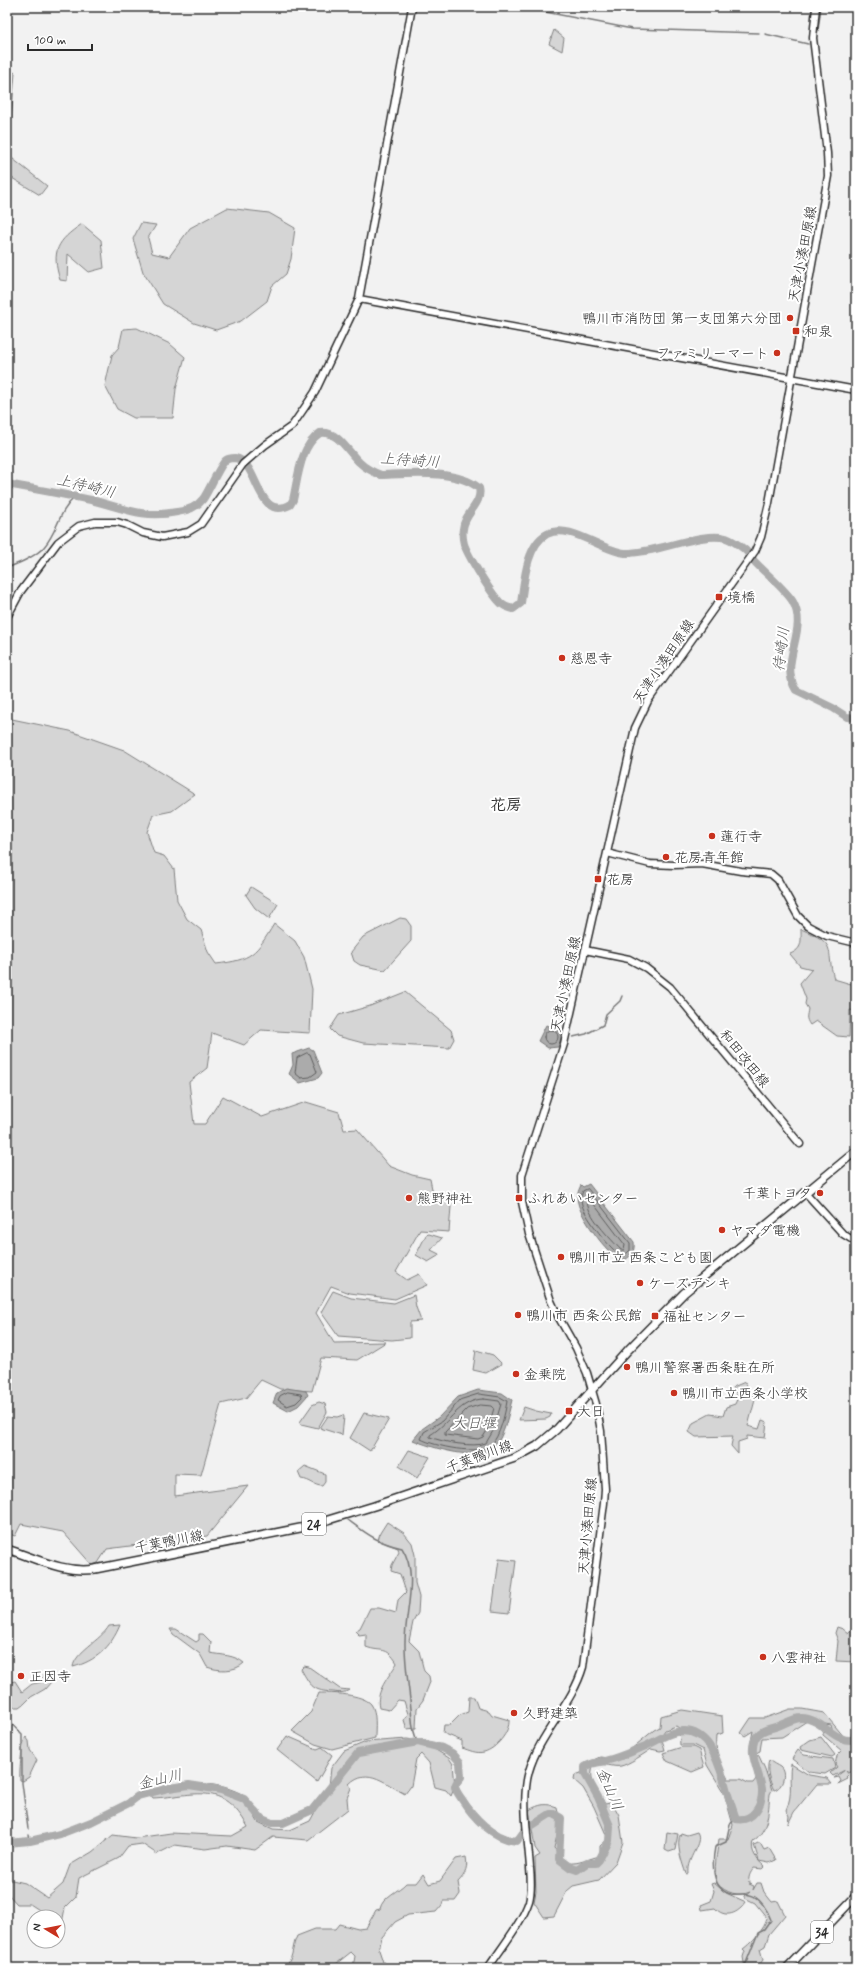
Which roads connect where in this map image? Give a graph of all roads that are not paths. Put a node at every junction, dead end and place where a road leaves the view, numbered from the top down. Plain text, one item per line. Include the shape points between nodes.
1 (412, 7) edge
2 (816, 7) edge
3 (359, 299) junction
4 (792, 378) junction
5 (856, 390) edge
6 (7, 617) edge
7 (607, 853) junction
8 (856, 943) edge
9 (585, 950) junction
10 (800, 1144) dead end
11 (856, 1151) edge
12 (805, 1192) junction
13 (856, 1242) edge
14 (592, 1391) junction
15 (7, 1549) edge
16 (856, 1896) edge
17 (488, 1968) edge
18 (787, 1968) edge

1 - 3 main road
2 - 4 main road, 天津小湊田原線 via 813,38 828,176
3 - 4 main road
3 - 6 main road via 315,392 292,426 254,454 231,478 202,524 188,532 162,537 152,536 117,522 94,522 79,526 58,542 22,591
4 - 5 main road
4 - 7 main road, 天津小湊田原線 via 761,537 747,563 648,701 632,739
7 - 8 main road via 650,864 695,863 771,874 778,880 798,916 808,926 827,936
7 - 9 main road, 天津小湊田原線
9 - 10 main road, 和田改田線 via 630,959 670,987
9 - 14 main road, 天津小湊田原線 via 563,1050 524,1167 521,1193 525,1217 548,1294 558,1318 579,1354
11 - 12 main road, 千葉鴨川線 / 24
12 - 13 main road via 843,1234
12 - 14 main road, 千葉鴨川線 / 24 via 684,1292
14 - 15 main road, 千葉鴨川線 / 24 via 551,1435 522,1454 437,1485 316,1524 88,1570 66,1569
14 - 17 main road, 天津小湊田原線 via 601,1431 605,1489 583,1666 576,1685 531,1762 525,1787 531,1885 529,1902
16 - 18 main road, 34

